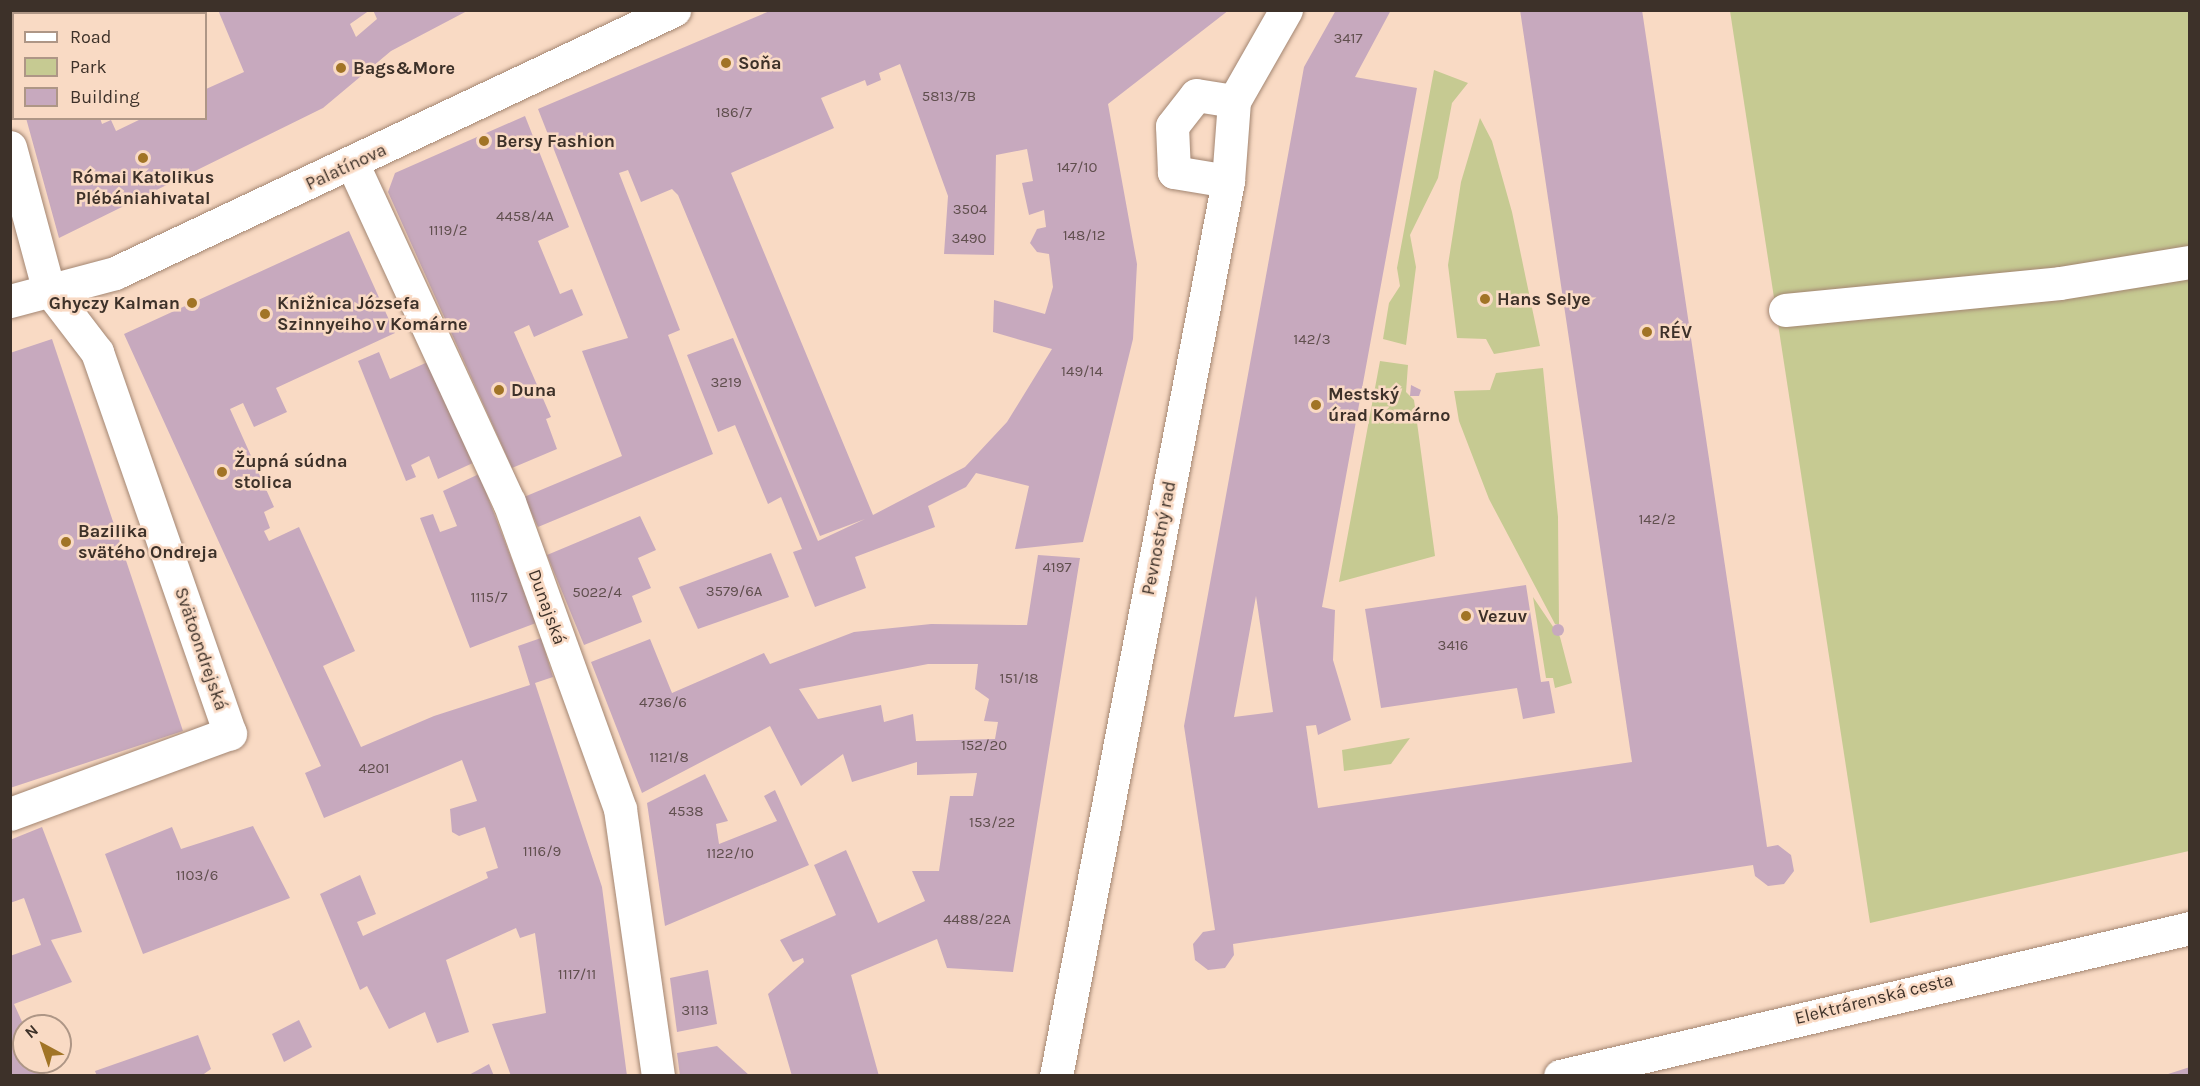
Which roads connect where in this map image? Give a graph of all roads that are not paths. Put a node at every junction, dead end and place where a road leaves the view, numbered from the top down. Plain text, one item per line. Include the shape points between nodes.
1 (674, 10) edge
2 (1286, 10) edge
3 (1234, 101) junction
4 (10, 147) edge
5 (353, 165) junction
6 (1228, 181) junction
7 (2190, 262) edge
8 (48, 288) junction
9 (10, 301) edge
10 (1785, 310) dead end
11 (10, 813) edge
12 (2190, 928) edge
13 (658, 1076) edge
14 (1056, 1076) edge
15 (1560, 1076) edge

1 - 5 street, Palatínova
2 - 3 street, Pevnostný rad
3 - 6 street, Pevnostný rad
3 - 6 street via 1196,95 1172,126 1174,172
4 - 8 street
5 - 8 street, Palatínova via 115,273
5 - 13 street, Dunajská via 509,502 620,809
6 - 14 street, Pevnostný rad
7 - 10 street via 2060,283
8 - 9 street, Palatínova
8 - 11 street, Svätoondrejská via 97,352 230,733
12 - 15 street, Elektrárenská cesta

